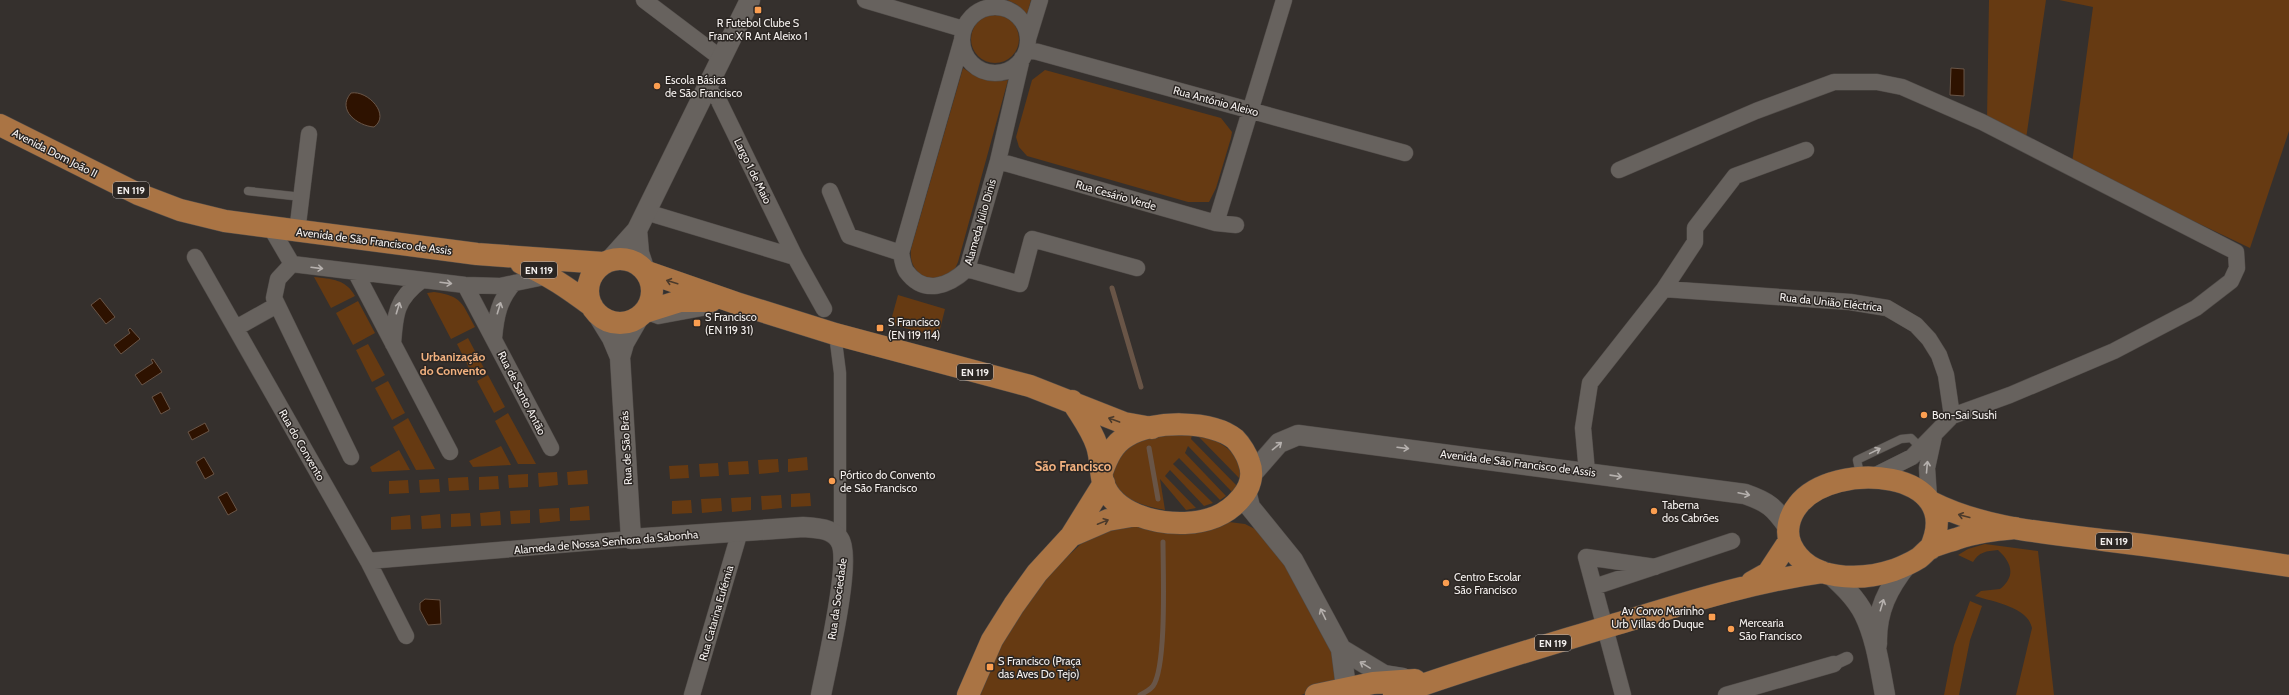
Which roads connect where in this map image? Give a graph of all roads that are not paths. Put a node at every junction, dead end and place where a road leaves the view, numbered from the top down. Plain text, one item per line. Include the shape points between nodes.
1 (644, 0) edge
2 (750, 0) edge
3 (865, 0) edge
4 (974, 0) edge
5 (1040, 0) edge
6 (1284, 0) edge
7 (964, 30) junction
8 (1026, 49) junction
9 (722, 59) junction
10 (707, 89) junction
11 (1250, 110) junction
12 (0, 125) edge
13 (310, 134) dead end
14 (1806, 150) dead end
15 (1405, 153) dead end
16 (998, 161) junction
17 (1619, 170) dead end
18 (248, 191) dead end
19 (830, 191) dead end
20 (302, 197) junction
21 (646, 212) junction
22 (1216, 223) junction
23 (1236, 225) dead end
24 (271, 228) junction
25 (637, 230) junction
26 (297, 232) junction
27 (901, 253) junction
28 (477, 254) junction
29 (195, 257) dead end
30 (795, 257) junction
31 (606, 262) junction
32 (292, 264) junction
33 (1137, 268) dead end
34 (967, 269) junction
35 (645, 270) junction
36 (356, 273) junction
37 (549, 276) junction
38 (422, 280) junction
39 (514, 283) junction
40 (465, 285) junction
41 (1664, 289) junction
42 (736, 303) junction
43 (277, 305) junction
44 (594, 309) junction
45 (824, 310) dead end
46 (642, 315) junction
47 (236, 328) junction
48 (835, 334) junction
49 (494, 338) junction
50 (393, 344) junction
51 (620, 356) junction
52 (1072, 401) junction
53 (1952, 416) junction
54 (1152, 428) junction
55 (1934, 436) junction
56 (551, 448) dead end
57 (450, 452) dead end
58 (1916, 452) junction
59 (351, 457) dead end
60 (1587, 472) junction
61 (1103, 478) junction
62 (1866, 478) junction
63 (1249, 483) junction
64 (1930, 500) junction
65 (1136, 515) junction
66 (2015, 528) junction
67 (740, 531) junction
68 (1789, 534) junction
69 (1071, 536) junction
70 (631, 539) junction
71 (840, 540) junction
72 (1732, 541) dead end
73 (1930, 549) junction
74 (2212, 554) junction
75 (2289, 559) edge
76 (368, 561) junction
77 (1908, 564) junction
78 (2289, 566) edge
79 (1656, 567) junction
80 (1826, 573) junction
81 (1594, 587) junction
82 (1743, 587) junction
83 (1605, 628) junction
84 (406, 636) dead end
85 (1341, 649) junction
86 (1878, 658) junction
87 (1841, 661) dead end
88 (1438, 678) junction
89 (1414, 680) junction
90 (1347, 691) edge
91 (692, 695) edge
92 (821, 695) edge
93 (968, 695) edge
94 (1316, 695) edge
95 (1394, 695) edge
96 (1623, 695) edge
97 (1726, 695) edge
98 (1885, 695) edge

1 - 9 street
2 - 9 street
3 - 7 street
4 - 7 street
5 - 8 street, Alameda Júlio Dinis
6 - 11 street
7 - 8 street via 977,12 987,7 1010,10 1025,26
7 - 8 street via 963,50 968,60 985,72 996,73 1015,66
7 - 27 street
8 - 11 street, Rua António Aleixo
8 - 16 street, Alameda Júlio Dinis
9 - 10 street
10 - 21 street
10 - 30 street, Largo 1 de Maio via 718,99
11 - 15 street, Rua António Aleixo
11 - 22 street
12 - 24 main road, Avenida Dom João II / EN 119 via 103,178 180,210 224,222
13 - 20 street
14 - 41 street via 1735,176 1695,228 1695,242
16 - 22 street, Rua Cesário Verde
16 - 34 street, Alameda Júlio Dinis
17 - 53 street via 1756,111 1834,82 1877,82 1902,87 1982,122 2236,252 2237,268 2231,281 2196,308 2114,351 2010,395
18 - 20 lane
19 - 27 street via 849,236
20 - 26 street
21 - 25 street
21 - 30 street
22 - 23 street, Rua Cesário Verde
24 - 26 main road, Avenida de São Francisco de Assis / EN 119
24 - 32 street
25 - 31 street
25 - 35 street via 638,253
26 - 28 main road, Avenida de São Francisco de Assis / EN 119
27 - 34 street, Alameda Júlio Dinis via 905,270 915,280 927,286 940,286 955,281
28 - 31 main road, Avenida de São Francisco de Assis / EN 119
28 - 37 main road, Avenida de São Francisco de Assis / EN 119 via 517,262
29 - 47 street, Rua do Convento
30 - 45 street, Largo 1 de Maio
31 - 35 main road, Avenida de São Francisco de Assis via 622,258 634,261
31 - 44 main road via 590,278 588,297
32 -> 36 street
32 - 43 street via 278,279 274,298
33 - 34 street via 1032,239 1020,284
42 -> 35 main road, Avenida de São Francisco de Assis / EN 119
35 - 46 main road via 653,288 652,296
36 - 38 street
36 - 50 street
37 - 39 street
37 - 44 main road, Avenida de São Francisco de Assis / EN 119
38 -> 40 street
50 -> 38 street via 394,322 399,302
39 - 40 street via 500,286
49 -> 39 street, Rua de Santo Antão via 498,308
40 - 49 street, Rua de Santo Antão
41 - 53 street, Rua da União Eléctrica via 1850,302 1887,308 1916,325 1940,355 1946,375
41 - 60 street via 1590,383 1583,428
42 - 46 main road, Avenida de São Francisco de Assis / EN 119 via 680,301
42 - 48 main road, Avenida de São Francisco de Assis / EN 119
43 - 47 street
43 - 59 street
44 - 46 main road, Avenida de São Francisco de Assis via 612,322 621,323
44 - 51 street, Rua de São Brás
46 - 51 street, Rua de São Brás via 624,343
47 - 76 street, Rua do Convento
48 - 52 main road, Avenida de São Francisco de Assis / EN 119 via 1030,386
48 - 71 street, Rua da Sociedade via 840,373
49 - 56 street, Rua de Santo Antão
50 - 57 street
51 - 70 street, Rua de São Brás
54 -> 52 main road, Avenida de São Francisco de Assis / EN 119 via 1124,423
52 - 61 main road, Avenida de São Francisco de Assis / EN 119 via 1090,428 1098,446
53 - 55 street
54 - 61 main road, Avenida de São Francisco de Assis / EN 119 via 1127,436 1115,446 1107,456
54 - 63 main road, Avenida de São Francisco de Assis / EN 119 via 1189,425 1214,429 1235,439 1247,456 1252,469
55 - 58 street
64 -> 55 street via 1927,468
58 - 62 street via 1904,462
62 -> 58 lane via 1857,460 1901,439 1911,438 1916,443
63 -> 60 street, Avenida de São Francisco de Assis via 1279,443 1298,435
60 -> 68 street, Avenida de São Francisco de Assis via 1745,494 1764,500 1775,508
61 - 65 main road, Avenida de São Francisco de Assis / EN 119 via 1110,495
61 - 69 main road, EN 119
62 - 64 main road via 1898,482 1919,491
62 - 68 main road via 1837,482 1808,494 1796,508
63 - 65 main road, Avenida de São Francisco de Assis / EN 119 via 1231,510 1215,518 1197,523 1159,521
85 -> 63 street via 1293,560 1250,507
66 -> 64 main road, EN 119 via 1955,514
64 - 73 main road via 1937,517 1937,526
69 -> 65 main road, EN 119 via 1108,520
66 - 73 main road, EN 119 via 1975,533
66 - 74 main road, EN 119
67 - 70 street, Alameda de Nossa Senhora da Sabonha
67 - 71 street, Alameda de Nossa Senhora da Sabonha via 803,527 824,529
67 - 91 street, Rua Catarina Eufémia
68 - 80 main road via 1794,551 1800,558
68 - 82 main road, EN 119 via 1768,573
69 - 93 main road, EN 119 via 1037,573 1014,604 992,640
70 - 76 street, Alameda de Nossa Senhora da Sabonha
71 - 92 street, Rua da Sociedade via 844,557 839,602
72 - 79 street
73 - 77 main road
74 - 75 main road, EN 119
74 - 78 main road, EN 119
76 - 84 street, Rua do Convento
77 - 80 main road via 1893,570 1861,576
86 -> 77 street via 1876,630 1882,603 1892,584
79 - 81 street
79 - 81 street via 1586,557
80 - 82 main road, EN 119
80 - 86 street via 1851,594 1864,614
81 - 83 street
82 - 83 main road, EN 119
83 - 88 main road, EN 119
83 - 96 street
89 -> 85 street via 1384,675
85 - 90 street
86 - 98 street
87 - 97 street
88 - 89 main road, EN 119
88 - 95 main road, EN 119
89 - 90 main road, EN 119
90 - 94 main road, EN 119

